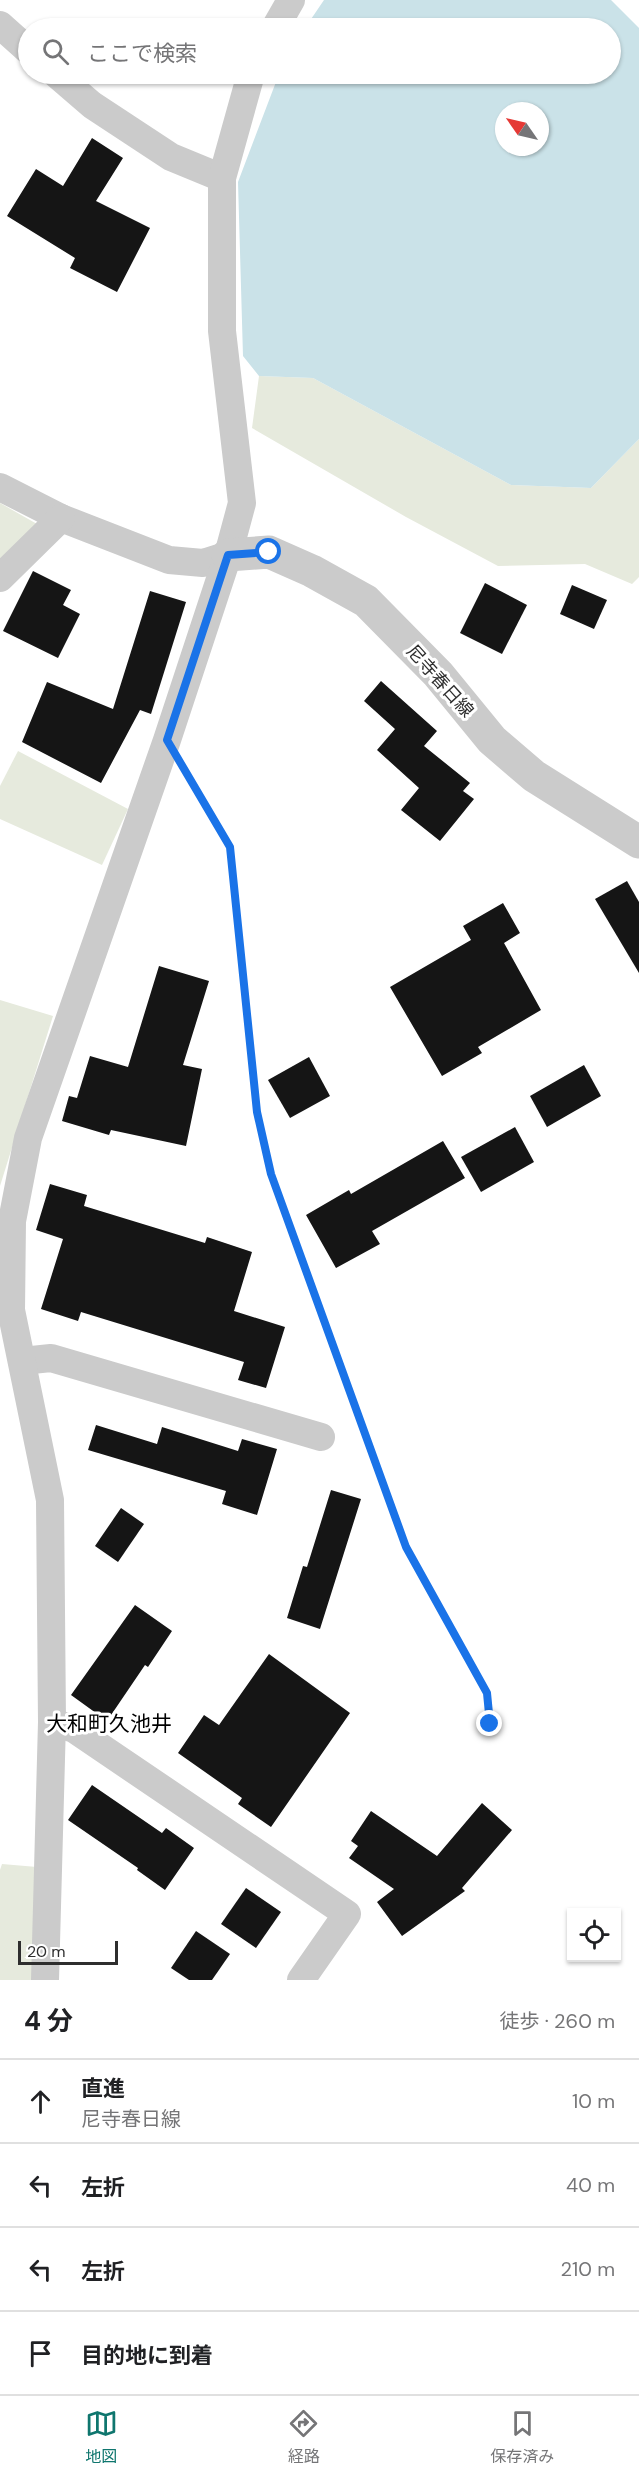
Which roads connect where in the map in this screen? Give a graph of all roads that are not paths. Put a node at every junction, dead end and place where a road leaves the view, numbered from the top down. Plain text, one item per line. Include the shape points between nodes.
1 (291, 0) edge
2 (281, 18) edge
3 (0, 24) edge
4 (18, 41) edge
5 (68, 84) edge
6 (248, 84) edge
7 (222, 178) junction
8 (0, 487) edge
9 (61, 518) junction
10 (228, 555) junction
11 (0, 578) edge
12 (639, 842) edge
13 (22, 1361) junction
14 (321, 1437) dead end
15 (52, 1722) junction
16 (45, 1980) edge
17 (301, 1980) edge

1 - 2 street
3 - 4 street
5 - 7 street via 92,105 171,157
6 - 7 street
7 - 10 street via 222,331 242,504
8 - 9 street
9 - 10 street via 169,560 203,563
9 - 11 street
10 - 12 street, 尼寺春日線 via 269,552 366,601 438,674 492,740 534,776
10 - 13 street via 28,1138 12,1221 11,1310
13 - 14 street via 51,1358
13 - 15 street via 50,1500
15 - 16 street
15 - 17 street via 74,1728 347,1914

